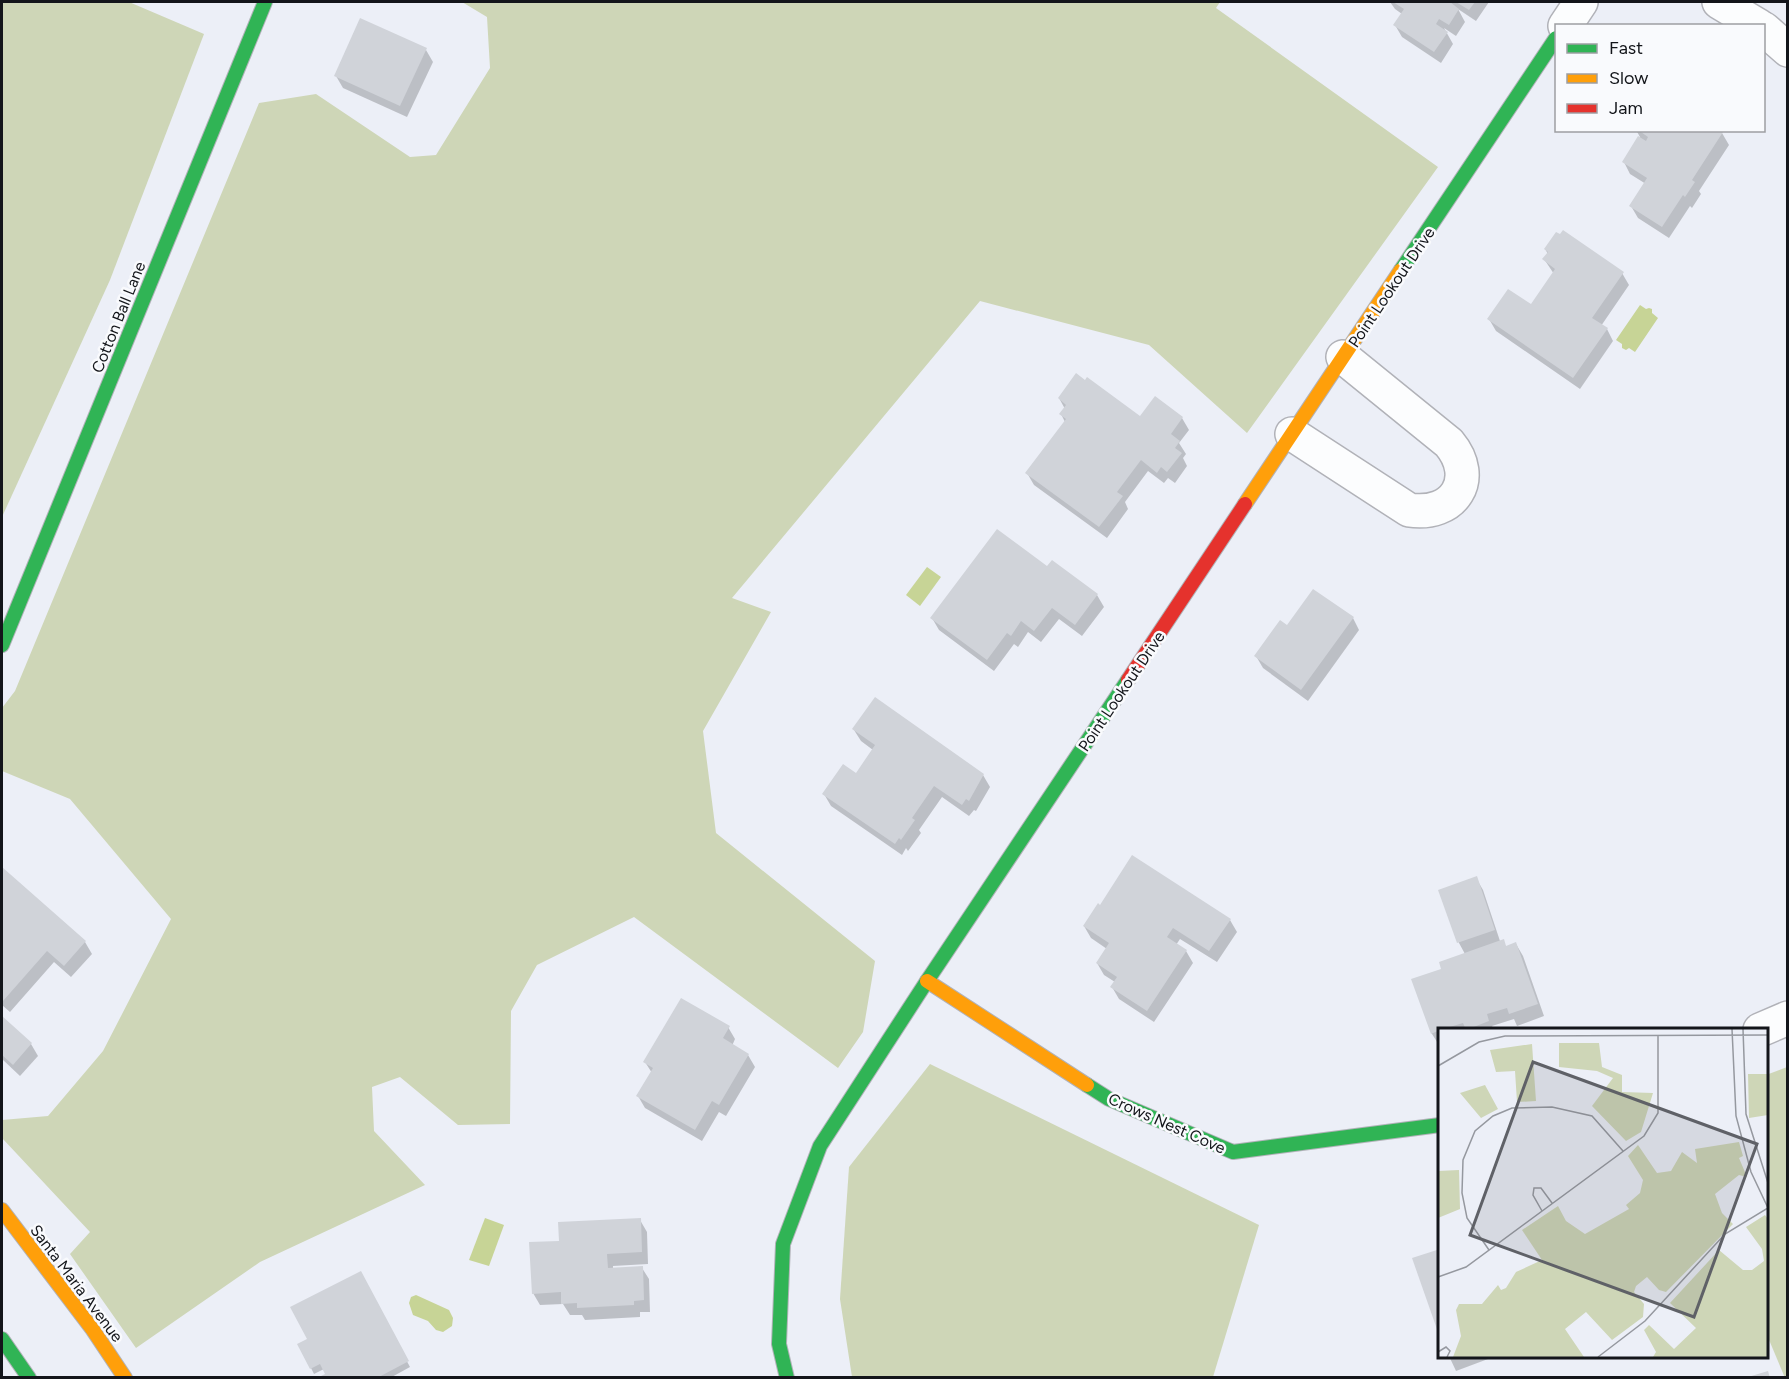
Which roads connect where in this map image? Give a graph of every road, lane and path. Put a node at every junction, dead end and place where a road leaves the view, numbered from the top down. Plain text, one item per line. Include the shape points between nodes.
1 (265, 2) edge
2 (1581, 2) edge
3 (1719, 2) edge
4 (1566, 24) edge
5 (1756, 24) edge
6 (1765, 30) edge
7 (1555, 41) edge
8 (1788, 50) edge
9 (1343, 357) junction
10 (1292, 434) junction
11 (2, 645) edge
12 (927, 981) junction
13 (1788, 1018) edge
14 (1763, 1028) edge
15 (1438, 1125) edge
16 (2, 1210) edge
17 (2, 1339) edge
18 (29, 1377) edge
19 (125, 1377) edge
20 (787, 1377) edge

1 - 11 street, Cotton Ball Lane
2 - 4 street
3 - 5 street
6 - 8 street
7 - 9 street, Point Lookout Drive
9 - 10 street, Point Lookout Drive
9 - 10 street via 1449,443 1462,466 1457,493 1436,510 1409,510
10 - 12 street, Point Lookout Drive
12 - 15 street, Crows Nest Cove via 1109,1099 1233,1152
12 - 20 street, Point Lookout Drive via 820,1146 783,1244 779,1344
13 - 14 street
16 - 19 street, Santa Maria Avenue
17 - 18 street

